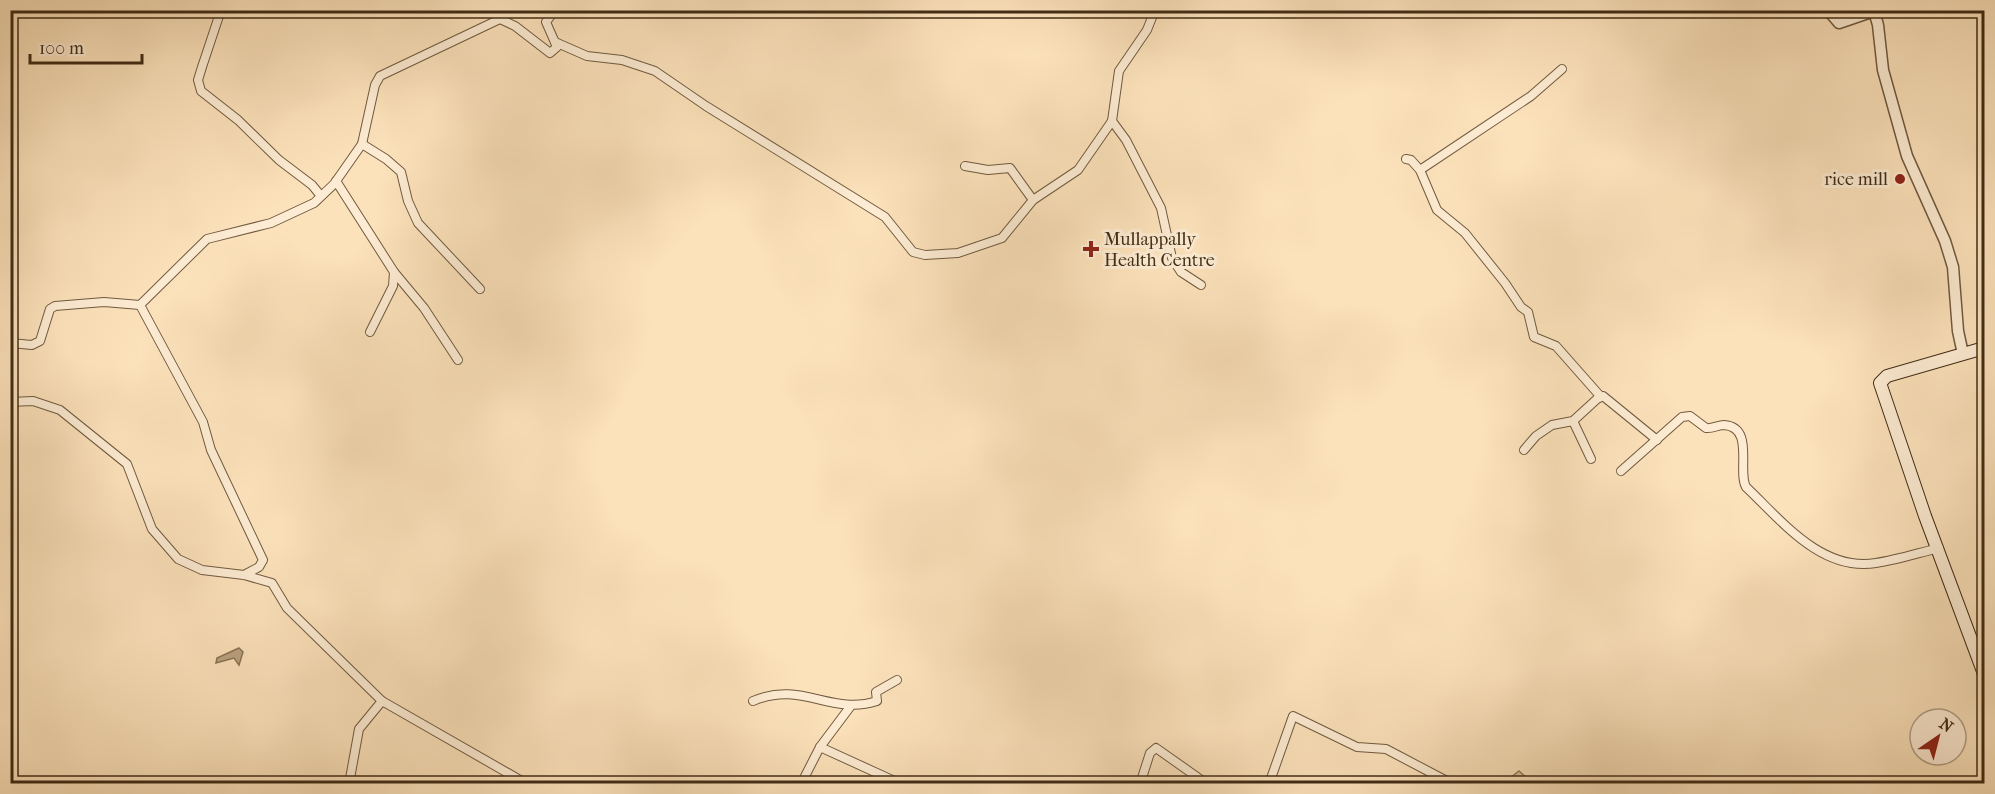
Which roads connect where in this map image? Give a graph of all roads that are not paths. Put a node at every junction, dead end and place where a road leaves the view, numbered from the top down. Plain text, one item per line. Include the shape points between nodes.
1 (221, 10) edge
2 (555, 10) edge
3 (1155, 10) edge
4 (1827, 10) edge
5 (1874, 11) edge
6 (555, 42) junction
7 (1562, 69) dead end
8 (1112, 121) junction
9 (362, 144) junction
10 (1406, 159) dead end
11 (965, 166) dead end
12 (1420, 170) junction
13 (336, 180) junction
14 (321, 196) junction
15 (1033, 200) junction
16 (394, 272) junction
17 (1201, 285) dead end
18 (480, 289) dead end
19 (140, 305) junction
20 (370, 332) dead end
21 (10, 343) edge
22 (1984, 348) edge
23 (1963, 354) junction
24 (458, 360) dead end
25 (1601, 397) junction
26 (10, 402) edge
27 (1573, 421) junction
28 (1657, 440) junction
29 (1524, 450) dead end
30 (1591, 459) dead end
31 (1621, 471) dead end
32 (1939, 548) junction
33 (244, 575) junction
34 (1984, 674) edge
35 (897, 680) dead end
36 (382, 701) junction
37 (753, 701) dead end
38 (850, 706) junction
39 (820, 747) junction
40 (1445, 780) dead end
41 (349, 783) edge
42 (527, 783) edge
43 (801, 783) edge
44 (901, 783) edge
45 (1140, 783) edge
46 (1207, 783) edge
47 (1269, 783) edge

1 - 14 street via 198,80 201,91
2 - 6 street via 546,22
3 - 8 street via 1147,30 1119,71
4 - 5 street via 1839,23
5 - 23 street via 1883,70 1907,156 1953,267
6 - 9 street via 557,47 550,53 500,19 380,76
6 - 15 street via 587,56 622,60 655,71 885,217 913,252 958,253 1002,238
7 - 12 street via 1531,96
8 - 15 street via 1078,170
8 - 17 street via 1161,208 1172,258 1181,272
9 - 13 street
9 - 18 street via 400,172 418,223
10 - 12 street
11 - 15 street via 1010,168
12 - 25 street via 1437,210 1465,233 1528,312 1534,337 1556,346
13 - 14 street
13 - 16 street
14 - 19 street via 292,215 207,239
16 - 20 street via 393,286
16 - 24 street via 424,308
19 - 21 street via 104,302 56,306 50,309 40,341 32,345
19 - 33 street via 203,422 211,450 263,560 259,567
22 - 23 main road
23 - 32 main road via 1887,376 1880,383
25 - 27 street
25 - 28 street
26 - 33 street via 33,401 60,410 127,464 152,528 178,559 202,570
27 - 29 street via 1552,425
27 - 30 street
28 - 31 street
28 - 32 street via 1685,416 1706,428 1722,425 1735,429 1743,447 1746,487 1805,541 1824,556 1842,563 1874,564
32 - 34 main road
33 - 36 street via 272,583 287,608
35 - 38 street via 876,692 877,701
36 - 41 street via 359,729
36 - 42 street
37 - 38 street via 771,693 800,694
38 - 39 street
39 - 43 street
39 - 44 street
40 - 47 street via 1386,749 1357,747 1293,716
45 - 46 street via 1150,753 1156,748

